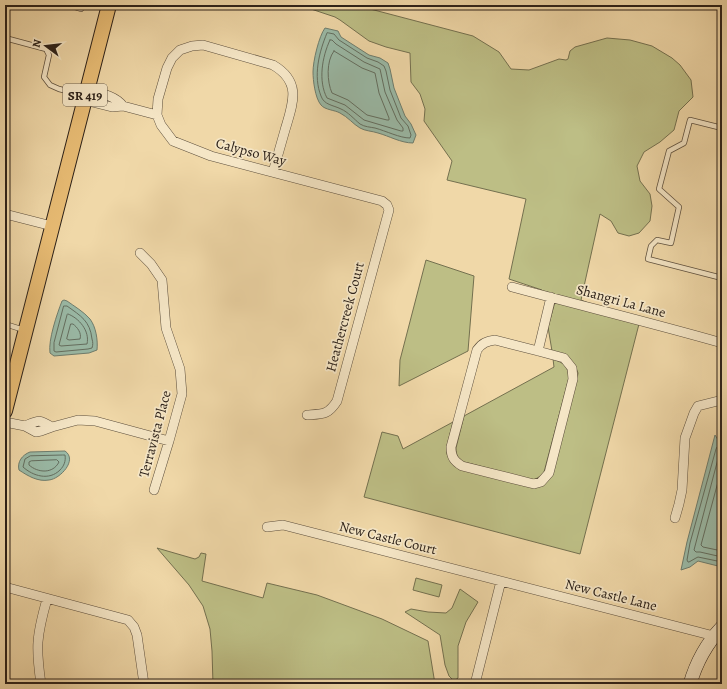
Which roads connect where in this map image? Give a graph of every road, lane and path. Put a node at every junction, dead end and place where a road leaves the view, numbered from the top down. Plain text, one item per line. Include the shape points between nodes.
1 (69, 5) edge
2 (82, 5) edge
3 (109, 5) edge
4 (5, 38) edge
5 (86, 95) junction
6 (157, 115) junction
7 (722, 128) edge
8 (273, 172) junction
9 (387, 205) joint
10 (5, 214) edge
11 (52, 226) junction
12 (140, 252) dead end
13 (722, 278) edge
14 (512, 287) dead end
15 (551, 297) junction
16 (5, 324) edge
17 (26, 330) junction
18 (722, 343) edge
19 (538, 351) junction
20 (722, 400) edge
21 (5, 411) edge
22 (307, 415) dead end
23 (5, 422) edge
24 (169, 441) junction
25 (154, 490) dead end
26 (674, 518) dead end
27 (268, 528) dead end
28 (501, 581) junction
29 (5, 587) edge
30 (47, 599) junction
31 (718, 631) edge
32 (478, 683) edge
33 (41, 684) edge
34 (144, 684) edge
35 (690, 684) edge

1 - 2 lane via 81,9
3 - 5 main road, SR 419
4 - 5 lane via 46,49 49,55 44,77 50,85 59,90
5 - 6 street via 112,106 123,106
5 - 11 main road, SR 419
6 - 8 street, Calypso Way via 173,141 210,156
6 - 8 street via 158,99 167,68 176,54 186,47 203,45 273,65 283,71 289,79 293,92
7 - 13 lane via 690,120 684,143 670,151 659,189 679,207 671,243 657,240 650,246 648,259
8 - 9 street, Calypso Way via 382,201
9 - 22 street, Heathercreek Court via 389,210 337,401 332,409 322,414
10 - 11 street
11 - 17 main road, SR 419
12 - 24 street, Terravista Place via 162,280 166,328 180,369 182,394
14 - 15 street, Shangri La Lane
15 - 18 street, Shangri La Lane
15 - 19 street
16 - 17 lane
17 - 21 main road, SR 419
19 - 19 street via 564,358 573,373 548,474 534,484 462,466 456,462 451,454 452,447 477,350 484,343 495,340
20 - 26 street via 698,406 694,413 685,438 682,490
23 - 24 street via 41,432 78,420 95,421
24 - 25 street, Terravista Place
27 - 28 street, New Castle Court via 283,525
28 - 31 street, New Castle Lane
28 - 32 street
29 - 30 street
30 - 33 street via 39,629 38,659
30 - 34 street via 128,620 138,635
31 - 35 street via 702,654

